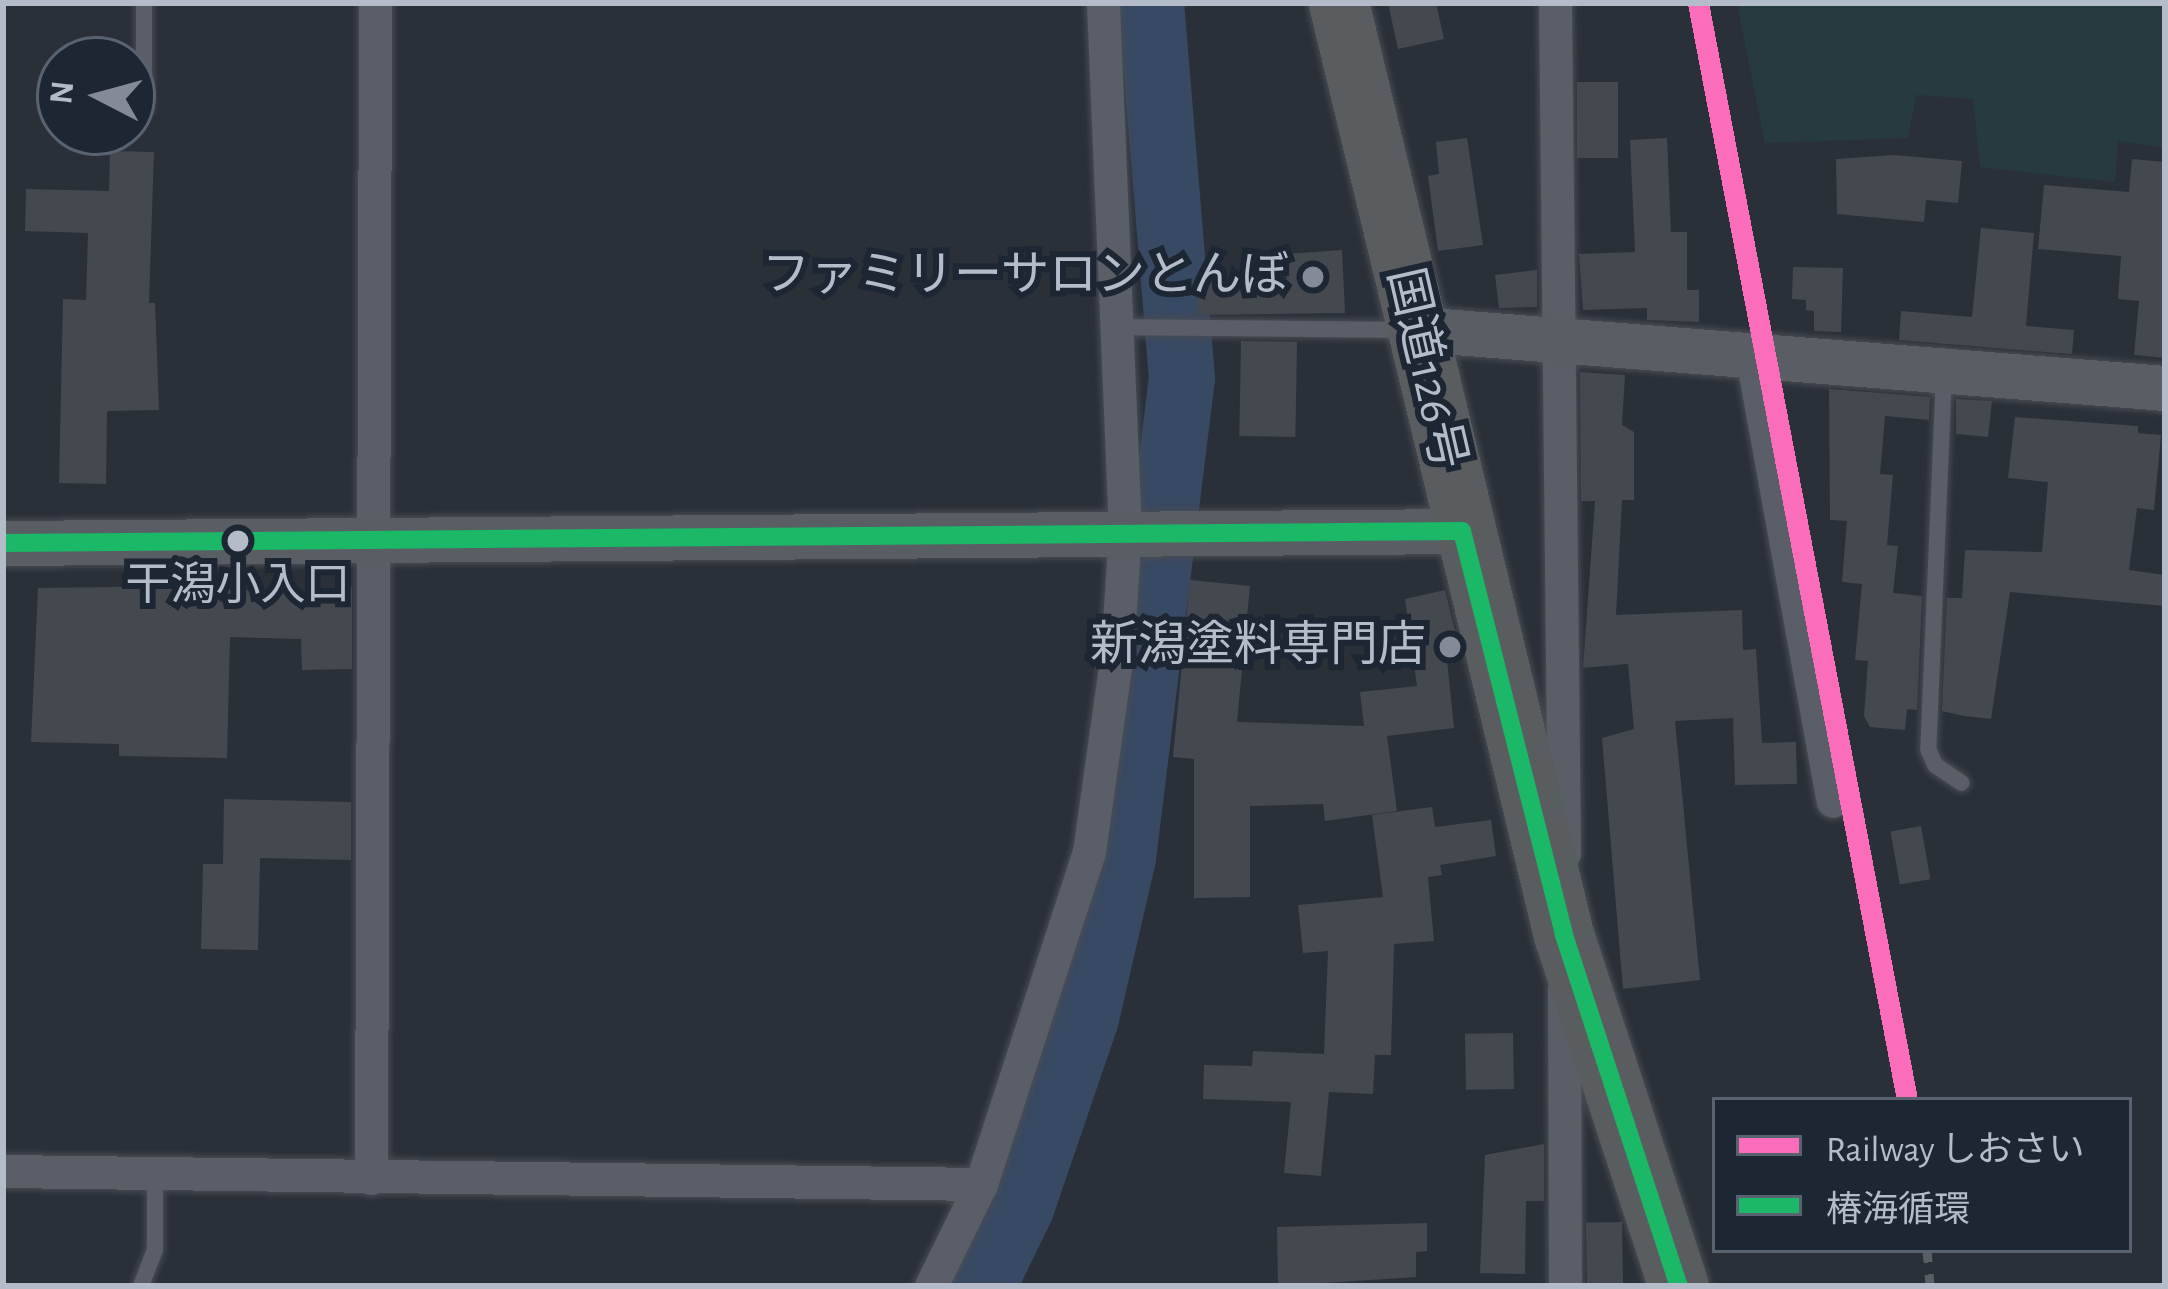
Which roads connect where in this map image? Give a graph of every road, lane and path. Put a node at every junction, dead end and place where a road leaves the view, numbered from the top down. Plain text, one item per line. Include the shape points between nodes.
1 (144, 3) edge
2 (375, 3) edge
3 (1103, 3) edge
4 (1339, 3) edge
5 (1555, 3) edge
6 (144, 36) edge
7 (1118, 327) junction
8 (1417, 328) junction
9 (1563, 340) junction
10 (1752, 357) junction
11 (1944, 373) junction
12 (2165, 388) edge
13 (1125, 531) junction
14 (1462, 531) junction
15 (373, 542) junction
16 (3, 544) edge
17 (1962, 783) dead end
18 (1833, 801) dead end
19 (1564, 935) junction
20 (3, 1171) edge
21 (155, 1174) junction
22 (371, 1178) junction
23 (981, 1184) junction
24 (141, 1286) edge
25 (931, 1286) edge
26 (1565, 1286) edge
27 (1679, 1286) edge

1 - 6 lane
2 - 15 street
3 - 7 street
4 - 8 highway, 国道126号
5 - 9 street
7 - 8 lane
7 - 13 street
8 - 9 street
8 - 14 highway, 国道126号
9 - 10 street
9 - 19 street
10 - 11 street
10 - 18 street
11 - 12 street
11 - 17 lane via 1928,748 1935,765
13 - 14 street
13 - 15 street
13 - 23 street via 1089,852
14 - 19 highway, 国道126号
15 - 16 street
15 - 22 street
19 - 26 street
19 - 27 highway, 国道126号
20 - 21 street
21 - 22 street
21 - 24 lane via 155,1250
22 - 23 street
23 - 25 street

